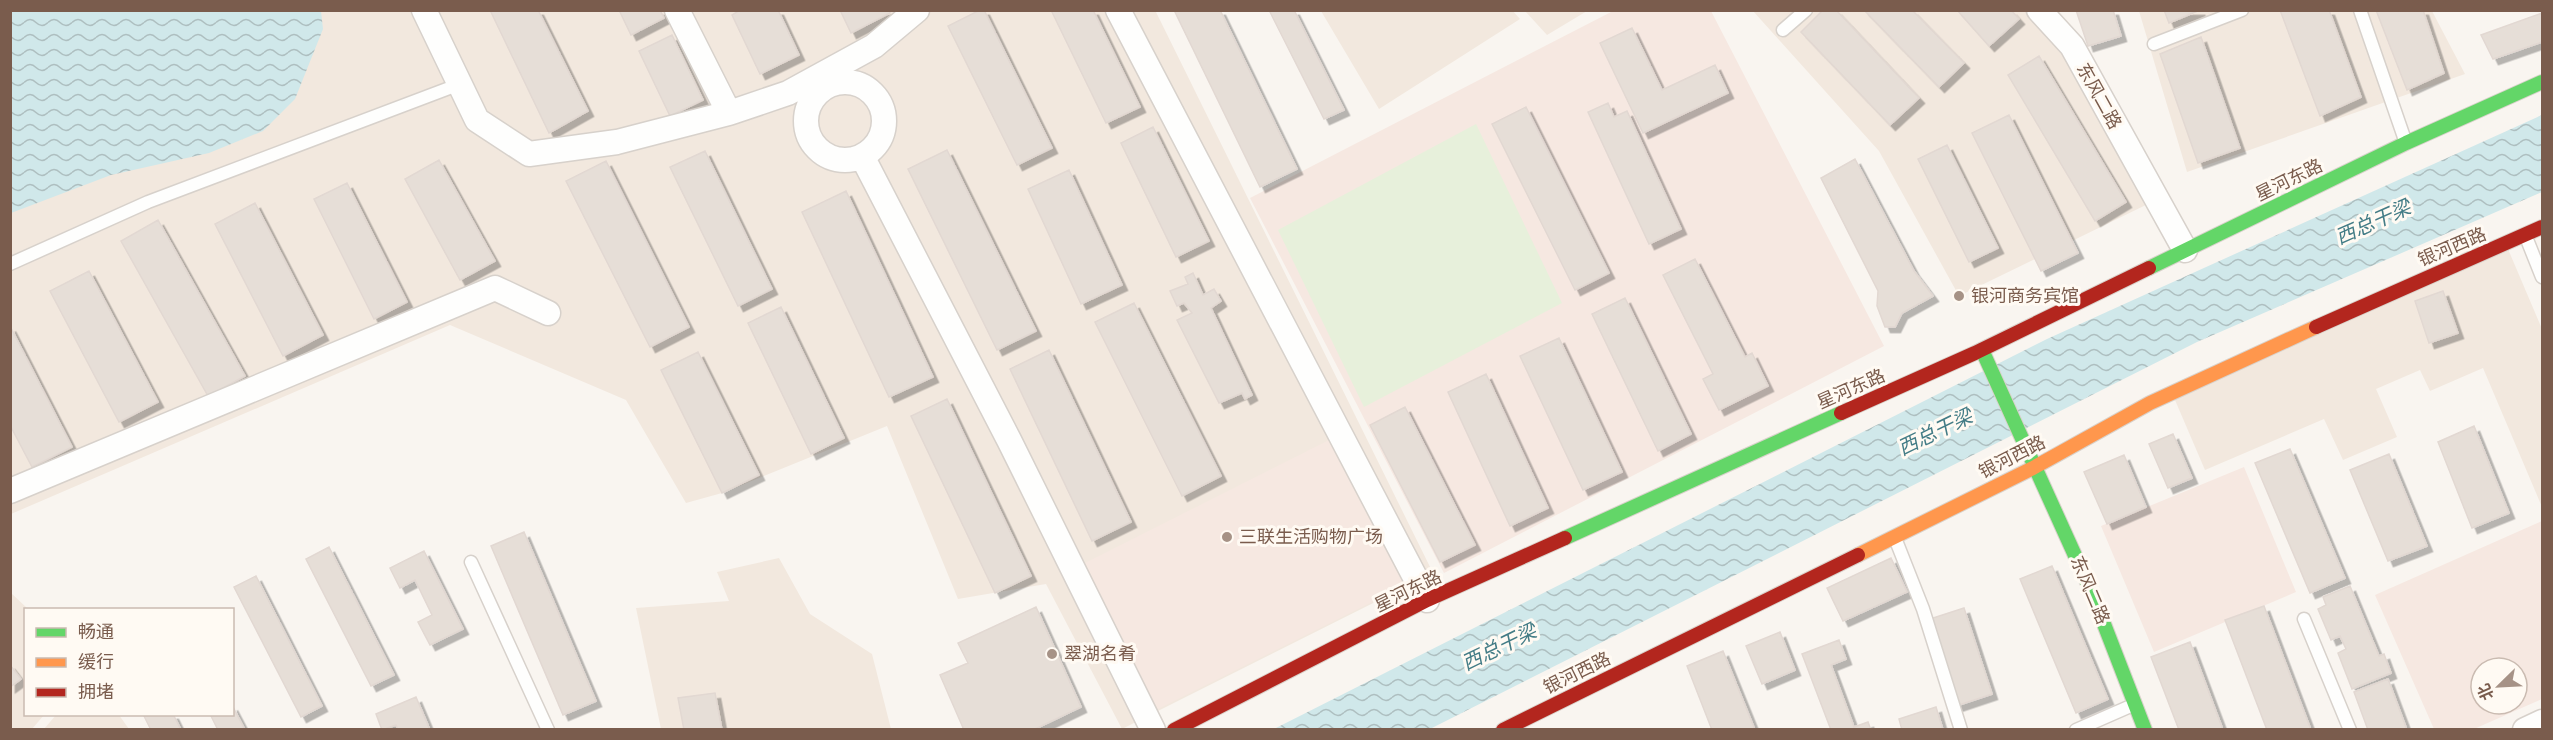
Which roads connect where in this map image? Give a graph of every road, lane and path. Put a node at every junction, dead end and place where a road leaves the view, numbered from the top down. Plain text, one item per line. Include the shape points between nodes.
1 (424, 10) edge
2 (677, 10) edge
3 (917, 10) edge
4 (1118, 10) edge
5 (1806, 10) edge
6 (2039, 10) edge
7 (2242, 10) edge
8 (2360, 10) edge
9 (1783, 30) dead end
10 (2154, 44) dead end
11 (2542, 82) edge
12 (460, 84) junction
13 (729, 113) junction
14 (2406, 143) junction
15 (863, 158) dead end
16 (2542, 227) edge
17 (2525, 235) junction
18 (2186, 250) junction
19 (10, 264) edge
20 (2542, 278) edge
21 (548, 313) dead end
22 (1982, 350) junction
23 (2037, 466) junction
24 (10, 491) edge
25 (1894, 537) junction
26 (471, 562) dead end
27 (1427, 600) junction
28 (2304, 619) dead end
29 (2135, 704) junction
30 (2542, 722) edge
31 (548, 729) edge
32 (1153, 729) edge
33 (1174, 729) edge
34 (1503, 729) edge
35 (1961, 729) edge
36 (2076, 729) edge
37 (2145, 729) edge
38 (2350, 729) edge
39 (2525, 729) edge

1 - 12 street
2 - 13 street
3 - 13 street via 874,46 788,93
4 - 27 street
5 - 9 lane
6 - 18 street, 东风二路 via 2072,46
7 - 10 lane
8 - 14 lane
11 - 14 street, 星河东路
12 - 13 street via 477,120 529,154 617,142
12 - 19 lane via 148,202
14 - 18 street, 星河东路
15 - 32 street
16 - 17 street, 银河西路
17 - 20 lane
17 - 23 street, 银河西路 via 2150,403
18 - 22 street, 星河东路
21 - 24 street via 495,288
22 - 23 street, 东风二路
22 - 27 street, 星河东路
23 - 25 street, 银河西路
23 - 29 street, 东风二路
25 - 34 street, 银河西路
25 - 35 lane via 1923,609
26 - 31 lane
27 - 33 street, 星河东路
28 - 38 lane
29 - 36 lane
29 - 37 street, 东风二路
30 - 39 street

